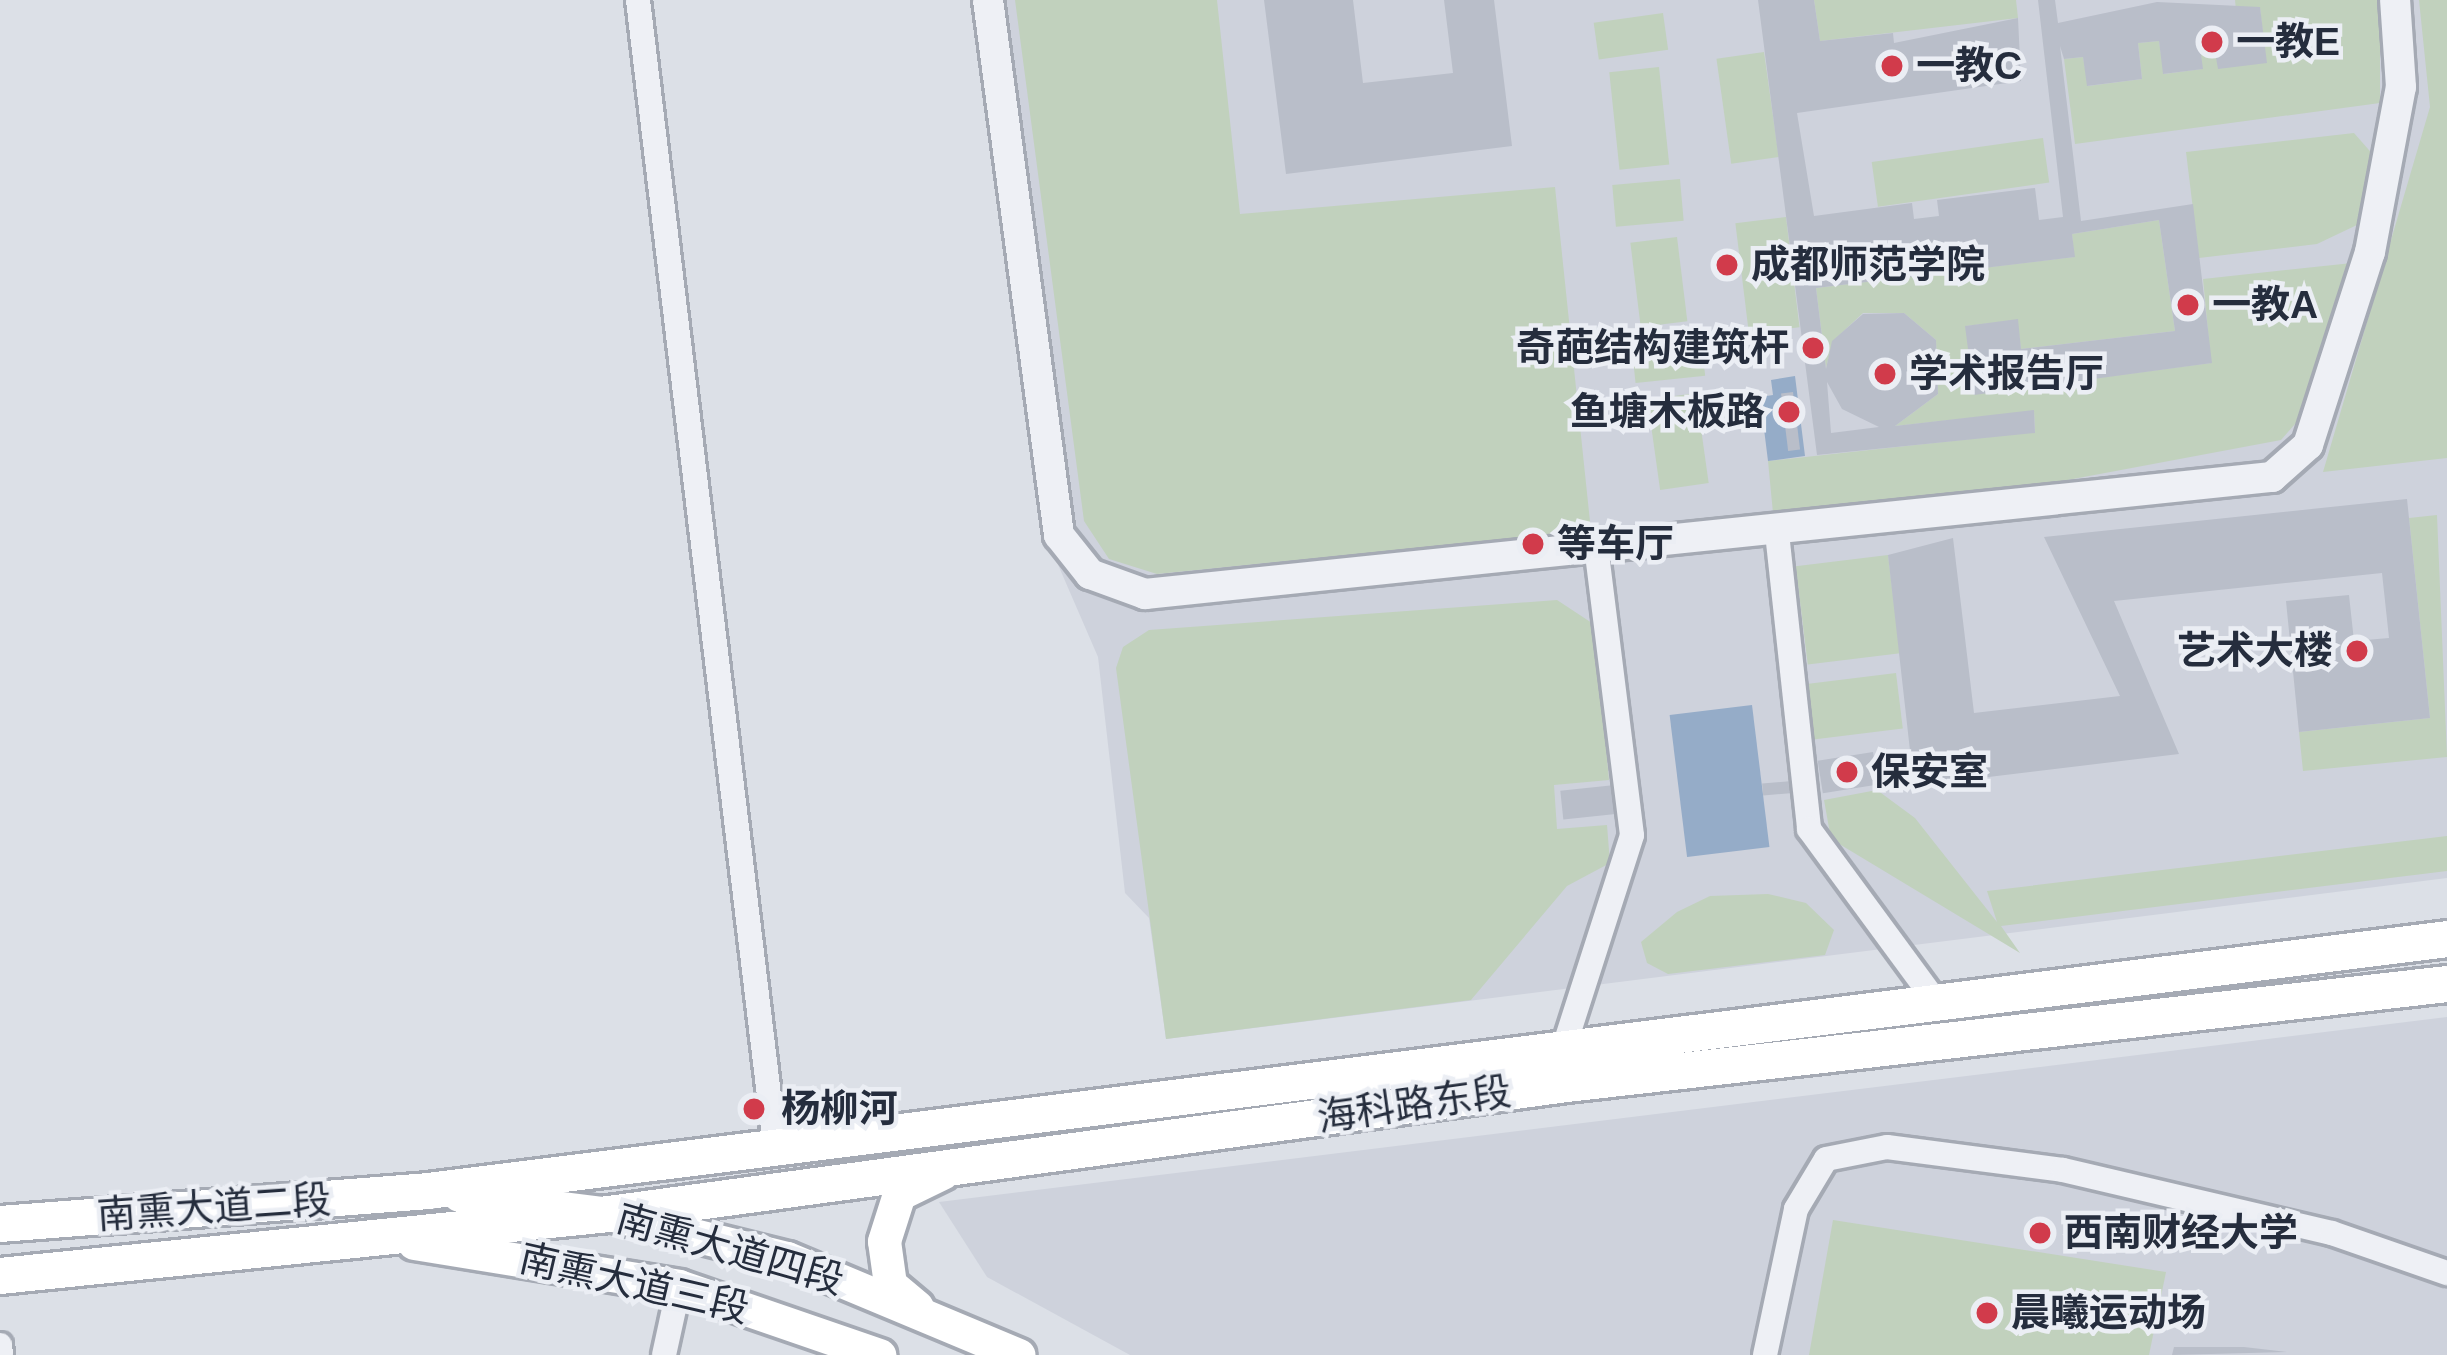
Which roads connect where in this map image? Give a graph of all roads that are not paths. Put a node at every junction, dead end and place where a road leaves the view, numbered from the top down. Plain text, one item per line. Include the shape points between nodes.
1 (638, 0) edge
2 (988, 0) edge
3 (2395, 0) edge
4 (1777, 533) junction
5 (1597, 553) junction
6 (2447, 939) edge
7 (2447, 984) edge
8 (1936, 1003) junction
9 (1565, 1044) junction
10 (775, 1146) junction
11 (947, 1170) junction
12 (428, 1191) junction
13 (609, 1214) junction
14 (0, 1224) edge
15 (382, 1240) junction
16 (2447, 1273) edge
17 (0, 1276) edge
18 (679, 1286) junction
19 (923, 1312) junction
20 (0, 1345) edge
21 (1, 1355) edge
22 (664, 1355) edge
23 (879, 1355) edge
24 (1019, 1355) edge
25 (1765, 1355) edge

1 - 10 street
2 - 5 street via 1060,535 1079,566 1145,594
3 - 4 street via 2401,87 2370,253 2313,432 2288,468 2242,486
4 - 5 street
4 - 8 street via 1809,829
5 - 9 street via 1632,835
6 - 8 main road, 海科路东段
7 - 11 main road, 海科路东段 via 1568,1084
8 - 9 main road, 海科路东段
9 - 10 main road, 海科路东段
10 - 12 main road, 海科路东段
11 - 13 main road, 海科路东段
11 - 19 main road via 899,1195 884,1240 890,1284
12 - 13 main road, 南熏大道四段
12 - 14 main road, 南熏大道二段
13 - 15 main road, 海科路东段
13 - 19 main road, 南熏大道四段 via 788,1258
15 - 17 main road, 南熏大道二段
15 - 18 main road, 南熏大道三段
16 - 25 street via 2332,1233 2063,1171 1887,1147 1826,1159 1806,1192
18 - 22 street
18 - 23 main road, 南熏大道三段
19 - 24 main road, 南熏大道四段
20 - 21 street

